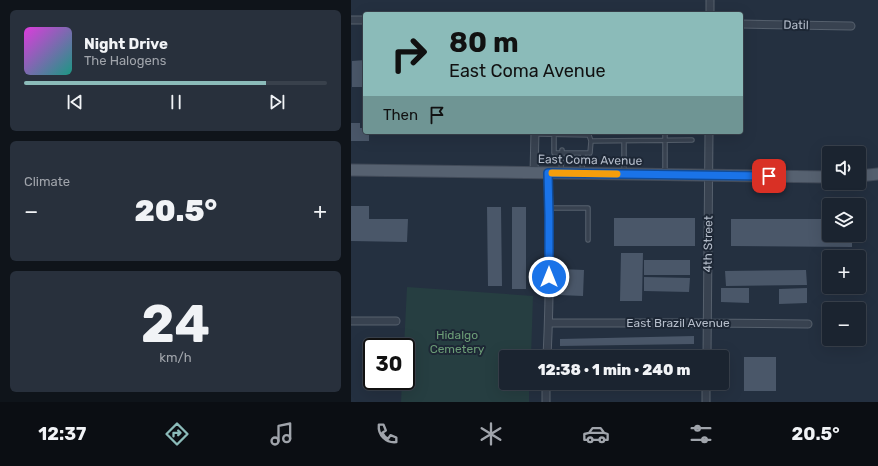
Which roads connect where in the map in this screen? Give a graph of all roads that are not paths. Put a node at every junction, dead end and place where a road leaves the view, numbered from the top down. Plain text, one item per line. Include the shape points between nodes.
1 (710, 0) edge
2 (710, 12) edge
3 (351, 20) edge
4 (363, 20) edge
5 (743, 24) edge
6 (851, 26) dead end
7 (535, 134) edge
8 (554, 134) edge
9 (558, 134) edge
10 (665, 134) edge
11 (709, 134) edge
12 (563, 135) junction
13 (579, 135) junction
14 (563, 140) dead end
15 (578, 140) dead end
16 (692, 140) dead end
17 (591, 141) junction
18 (624, 141) junction
19 (665, 141) junction
20 (562, 151) junction
21 (583, 153) junction
22 (351, 170) edge
23 (534, 173) junction
24 (548, 173) junction
25 (561, 173) junction
26 (581, 173) junction
27 (624, 174) junction
28 (665, 174) junction
29 (878, 174) edge
30 (709, 175) junction
31 (866, 176) edge
32 (822, 177) edge
33 (866, 178) edge
34 (878, 179) edge
35 (549, 208) junction
36 (588, 240) dead end
37 (351, 321) edge
38 (396, 321) dead end
39 (549, 323) junction
40 (707, 323) junction
41 (808, 324) dead end
42 (547, 350) edge
43 (707, 350) edge
44 (546, 390) edge
45 (706, 390) edge
46 (546, 402) edge
47 (706, 402) edge

1 - 2 street
3 - 4 street
5 - 6 street, Datil
7 - 23 street
8 - 20 lane via 554,153
9 - 12 lane
10 - 19 lane
11 - 30 street, 4th Street
12 - 13 lane
12 - 14 lane
13 - 15 lane
13 - 17 lane via 589,135
16 - 19 lane
17 - 18 lane
17 - 21 lane via 590,153
18 - 19 lane
18 - 27 lane
19 - 28 lane
20 - 21 lane
20 - 25 lane
21 - 26 lane
22 - 23 main road, East Coma Avenue
23 - 24 main road, East Coma Avenue
24 - 25 main road, East Coma Avenue
24 - 35 street
25 - 26 main road, East Coma Avenue
26 - 27 main road, East Coma Avenue
27 - 28 main road, East Coma Avenue
28 - 30 main road, East Coma Avenue
29 - 31 main road
30 - 32 main road, East Coma Avenue
30 - 40 street, 4th Street
33 - 34 main road
35 - 36 lane via 588,208
35 - 39 street
37 - 38 street
39 - 40 street, East Brazil Avenue
39 - 42 street
40 - 41 street, East Brazil Avenue
40 - 43 street, 4th Street
44 - 46 street
45 - 47 street

